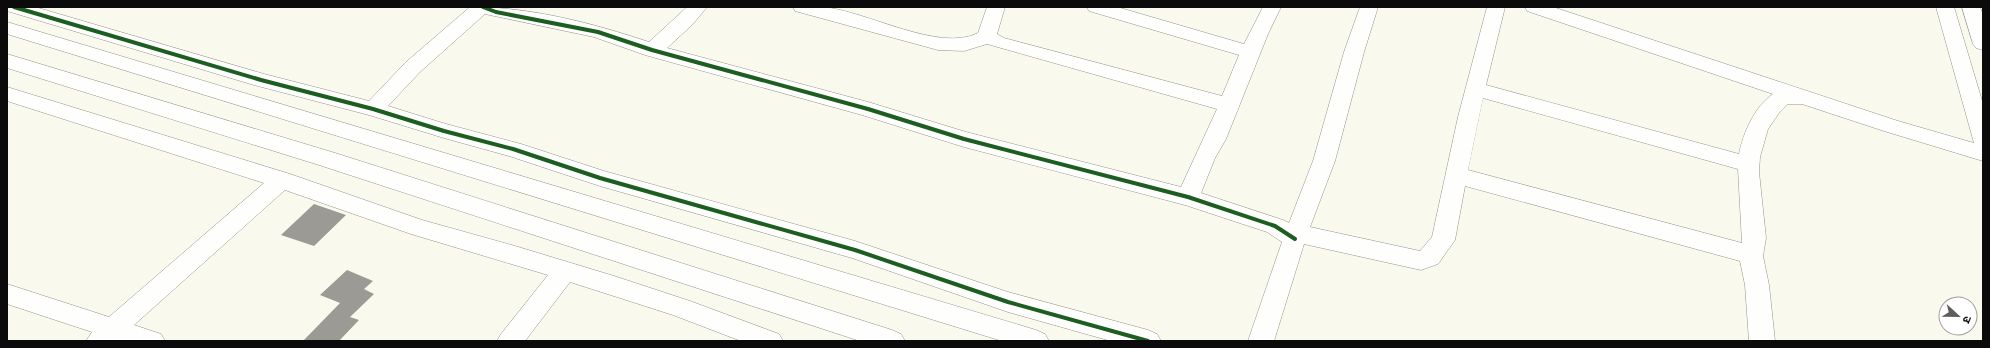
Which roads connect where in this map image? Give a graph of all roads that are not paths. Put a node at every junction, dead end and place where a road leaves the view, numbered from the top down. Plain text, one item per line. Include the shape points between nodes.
1 (14, 7) edge
2 (456, 7) edge
3 (698, 7) edge
4 (802, 7) edge
5 (996, 7) edge
6 (1096, 7) edge
7 (1272, 7) edge
8 (1369, 7) edge
9 (1496, 7) edge
10 (1534, 7) edge
11 (1945, 7) edge
12 (1971, 7) edge
13 (480, 9) edge
14 (7, 28) edge
15 (987, 36) junction
16 (1983, 44) edge
17 (652, 50) junction
18 (1251, 52) junction
19 (7, 61) edge
20 (47, 73) junction
21 (1476, 89) junction
22 (9, 97) edge
23 (1808, 98) junction
24 (1229, 105) junction
25 (373, 109) junction
26 (1983, 140) edge
27 (1983, 153) edge
28 (1747, 164) junction
29 (1456, 175) junction
30 (282, 180) junction
31 (1188, 197) junction
32 (1295, 237) junction
33 (1751, 255) junction
34 (565, 271) junction
35 (7, 294) edge
36 (107, 334) edge
37 (152, 341) edge
38 (510, 341) edge
39 (770, 341) edge
40 (892, 341) edge
41 (1036, 341) edge
42 (1148, 341) edge
43 (1261, 341) edge
44 (1762, 341) edge

1 - 25 street via 260,80
2 - 13 street
3 - 17 street
4 - 15 street via 938,44 966,45
5 - 15 street
6 - 18 street
7 - 18 street
8 - 32 street via 1324,161
9 - 21 street
10 - 23 street
11 - 26 street
12 - 16 street
13 - 17 street via 598,32
13 - 25 street via 413,67
14 - 41 street
15 - 24 street via 997,42
17 - 31 street via 868,109 964,139
18 - 24 street
19 - 20 street
20 - 22 street
20 - 40 street via 327,159
21 - 28 street
21 - 29 street
22 - 30 street
23 - 27 street
23 - 28 street via 1787,95 1775,102 1756,128 1750,143
24 - 31 street
25 - 42 street via 513,149 600,178 855,250 1008,302
28 - 33 street via 1754,237
29 - 32 street via 1443,240 1430,257 1421,261 1328,239
29 - 33 street
30 - 34 street via 419,228
30 - 36 street
31 - 32 street via 1275,226
32 - 43 street
33 - 44 street via 1756,277
34 - 38 street
34 - 39 street via 681,308
35 - 36 street
36 - 37 street

